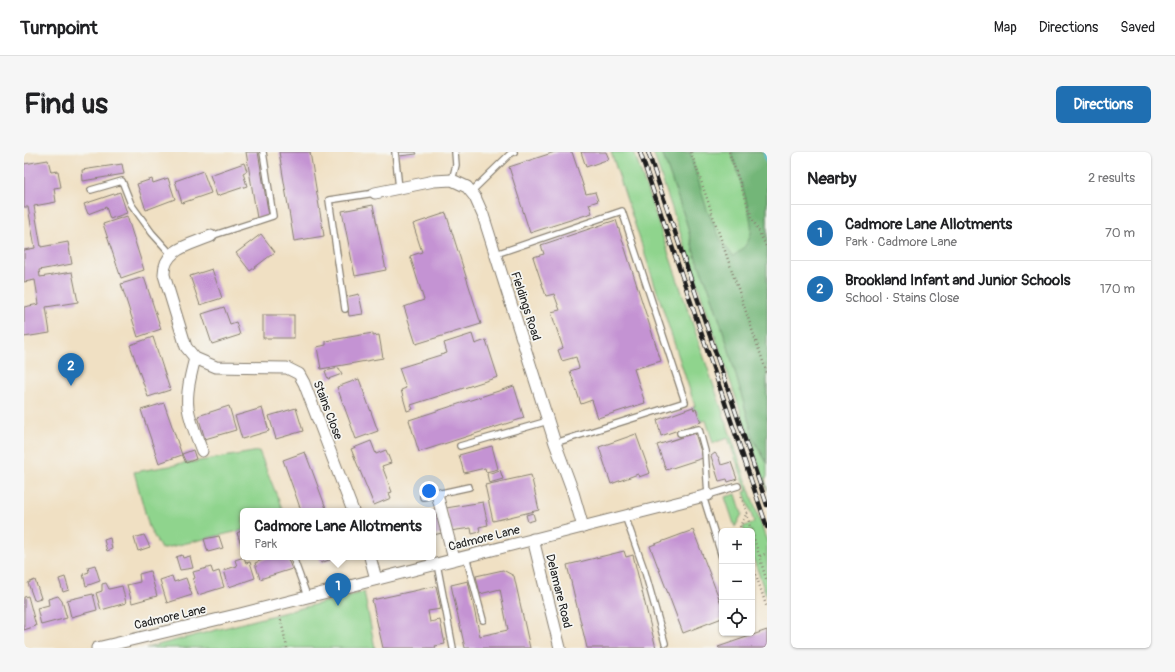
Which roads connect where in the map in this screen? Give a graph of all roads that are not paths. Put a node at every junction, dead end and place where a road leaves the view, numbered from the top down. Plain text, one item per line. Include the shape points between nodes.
1 (263, 152) edge
2 (395, 152) edge
3 (455, 152) edge
4 (514, 152) edge
5 (452, 180) junction
6 (399, 188) junction
7 (91, 190) dead end
8 (471, 192) junction
9 (375, 193) joint
10 (210, 236) joint
11 (171, 254) junction
12 (496, 254) junction
13 (345, 309) dead end
14 (195, 358) junction
15 (548, 421) junction
16 (680, 433) dead end
17 (555, 443) junction
18 (460, 446) dead end
19 (202, 451) dead end
20 (738, 486) road end
21 (469, 487) dead end
22 (437, 494) junction
23 (705, 496) junction
24 (423, 497) dead end
25 (352, 508) edge
26 (625, 516) junction
27 (583, 527) junction
28 (533, 539) junction
29 (719, 546) edge
30 (466, 556) junction
31 (454, 559) junction
32 (294, 560) edge
33 (371, 560) edge
34 (437, 564) junction
35 (376, 579) junction
36 (307, 596) junction
37 (483, 620) dead end
38 (665, 643) dead end
39 (96, 648) edge
40 (453, 648) edge
41 (560, 648) edge

1 - 10 lane via 274,216
2 - 6 lane
3 - 5 lane via 456,165
4 - 8 lane
5 - 6 street
5 - 8 street, Fieldings Road via 467,187
6 - 9 street
7 - 11 lane via 122,181 131,204
8 - 12 street, Fieldings Road via 483,215
9 - 13 lane via 329,200
10 - 11 street
11 - 14 street via 164,264 164,275 186,347
12 - 15 street, Fieldings Road
12 - 17 lane via 622,211 685,402
14 - 19 street via 190,379 188,410
14 - 25 street, Stains Close via 216,367 281,368 299,374
15 - 17 street, Fieldings Road
15 - 18 lane
16 - 23 lane via 698,429 705,450
17 - 27 street, Fieldings Road
20 - 23 lane, Cadmore Lane
21 - 22 lane
22 - 24 lane
22 - 31 street
23 - 26 street, Cadmore Lane
23 - 29 lane
26 - 27 street, Cadmore Lane
26 - 38 lane via 645,572
27 - 28 street, Cadmore Lane
28 - 30 street, Cadmore Lane
28 - 41 street, Delamare Road
30 - 31 street, Cadmore Lane
30 - 37 lane
31 - 34 street, Cadmore Lane
32 - 36 lane
33 - 35 street
34 - 35 street, Cadmore Lane
34 - 40 lane
35 - 36 street, Cadmore Lane
36 - 39 street, Cadmore Lane

